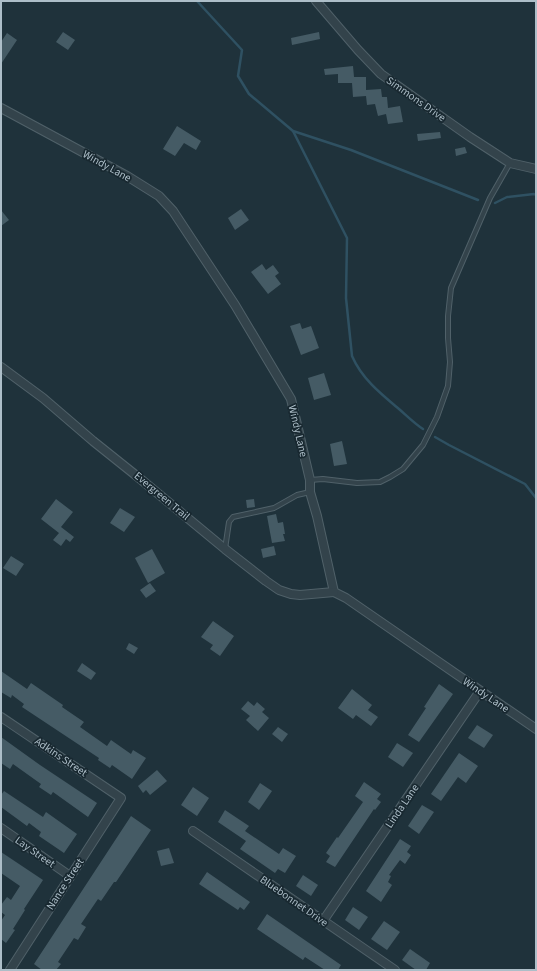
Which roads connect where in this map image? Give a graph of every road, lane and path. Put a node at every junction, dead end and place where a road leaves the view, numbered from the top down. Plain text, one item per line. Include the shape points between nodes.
1 (316, 1) edge
2 (1, 108) edge
3 (510, 162) junction
4 (536, 169) edge
5 (1, 367) edge
6 (310, 480) junction
7 (310, 492) junction
8 (225, 549) junction
9 (334, 592) junction
10 (480, 691) junction
11 (1, 717) edge
12 (536, 729) edge
13 (121, 798) joint
14 (1, 828) edge
15 (193, 831) dead end
16 (70, 876) junction
17 (323, 921) junction
18 (10, 970) edge
19 (395, 970) edge

1 - 3 street, Simmons Drive via 381,74
2 - 6 street, Windy Lane via 127,176 159,196 173,211 235,305 291,399
3 - 4 street, Simmons Drive
3 - 6 lane via 490,198 452,288 448,316 448,386 438,417 423,445 403,469 380,482
5 - 8 street, Evergreen Trail via 43,398
6 - 7 street, Windy Lane
7 - 8 lane via 297,495 274,508 233,518 229,522
7 - 9 street, Windy Lane
8 - 9 street, Evergreen Trail via 279,590 300,595
9 - 10 street, Windy Lane
10 - 12 street, Windy Lane
10 - 17 street, Linda Lane
11 - 13 street, Adkins Street
13 - 16 street, Nance Street
14 - 16 street, Lay Street
15 - 17 street, Bluebonnet Drive
16 - 18 street, Nance Street
17 - 19 street, Bluebonnet Drive

